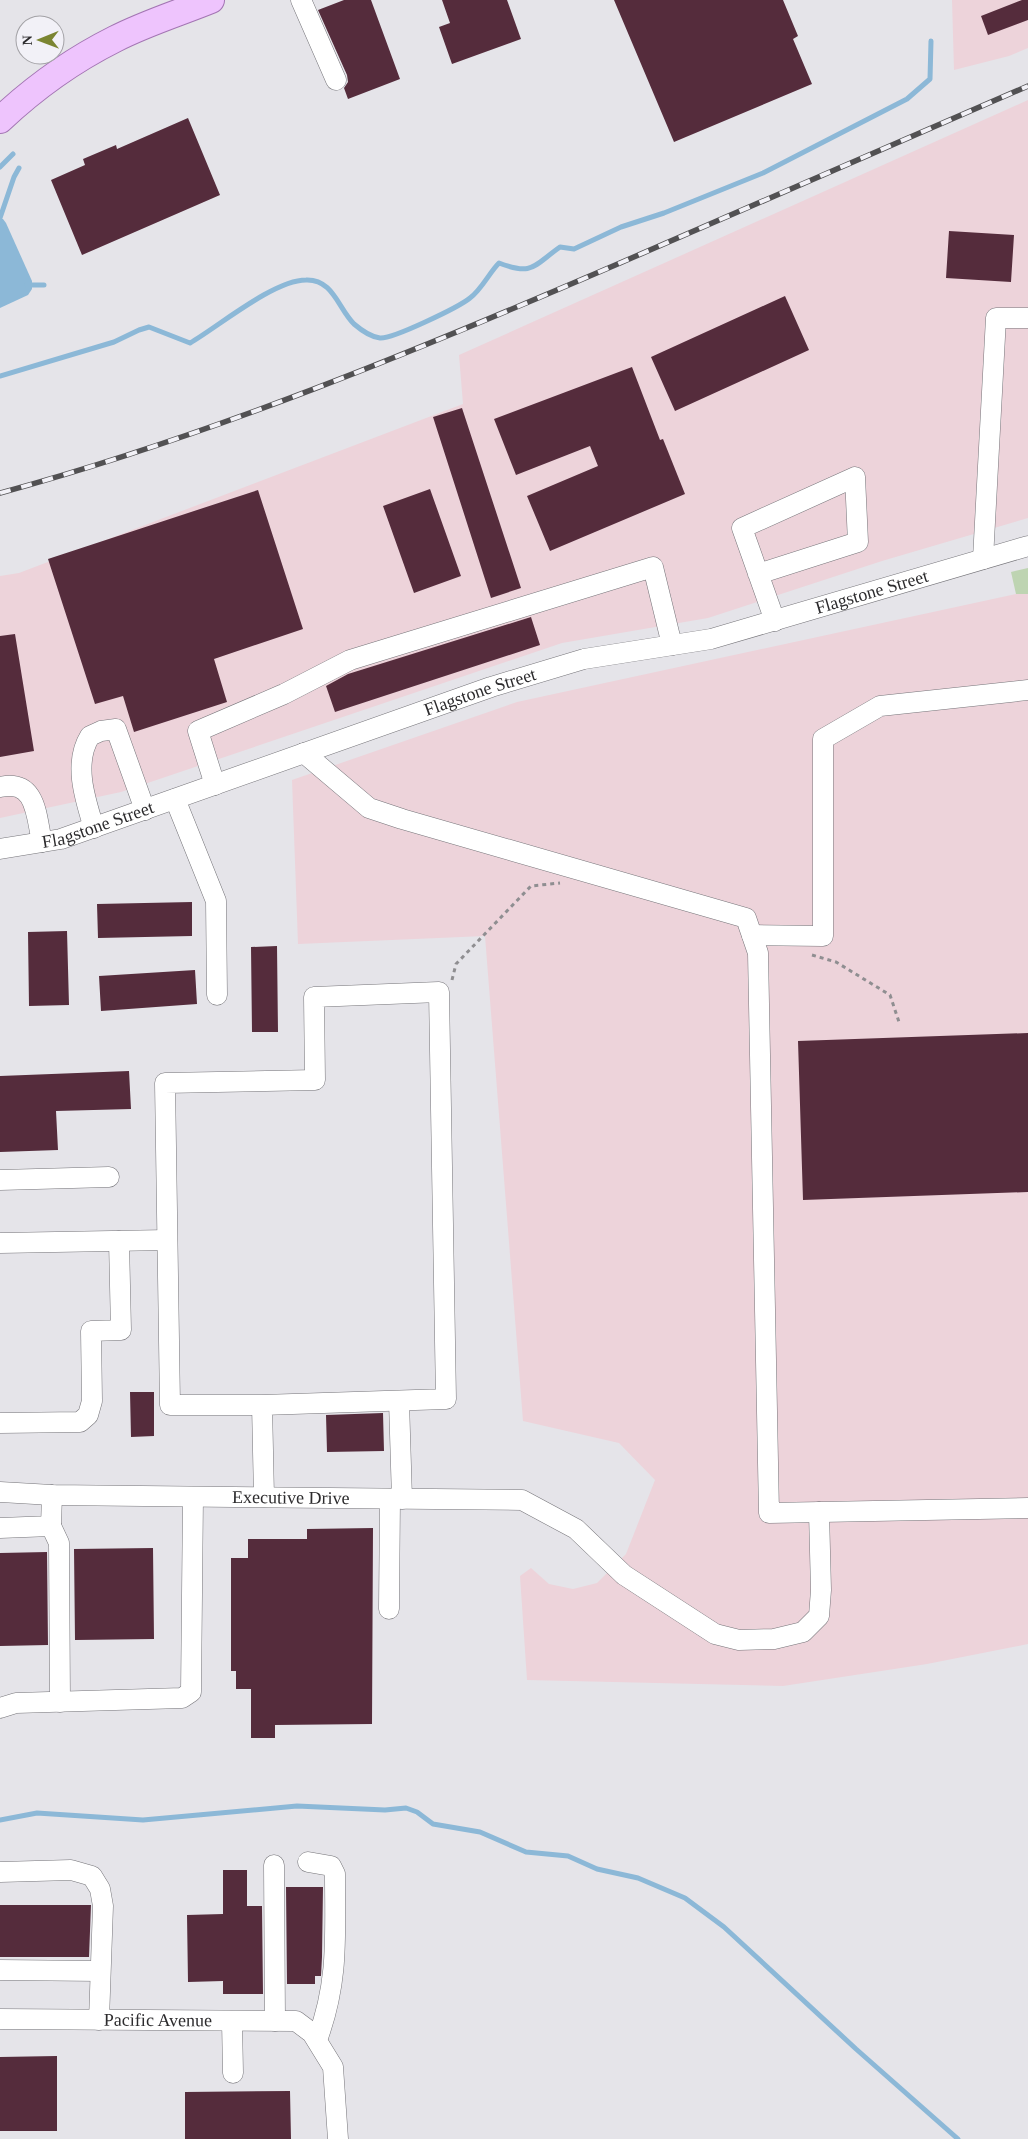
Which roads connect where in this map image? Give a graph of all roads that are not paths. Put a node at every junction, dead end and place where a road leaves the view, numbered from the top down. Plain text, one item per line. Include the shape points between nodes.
1 (211, 0) edge
2 (301, 0) edge
3 (336, 80) dead end
4 (0, 120) edge
5 (1028, 318) edge
6 (1028, 546) edge
7 (976, 561) junction
8 (758, 574) junction
9 (775, 620) junction
10 (672, 645) junction
11 (1028, 690) edge
12 (304, 753) junction
13 (215, 785) junction
14 (0, 787) edge
15 (175, 799) junction
16 (145, 810) junction
17 (94, 828) junction
18 (42, 842) junction
19 (0, 849) edge
20 (752, 935) junction
21 (217, 996) dead end
22 (110, 1177) dead end
23 (0, 1180) edge
24 (167, 1240) junction
25 (119, 1241) junction
26 (0, 1243) edge
27 (399, 1401) junction
28 (262, 1405) junction
29 (0, 1423) edge
30 (0, 1492) edge
31 (52, 1495) junction
32 (193, 1497) junction
33 (264, 1497) junction
34 (396, 1499) junction
35 (1028, 1508) edge
36 (819, 1512) junction
37 (51, 1526) junction
38 (0, 1528) edge
39 (390, 1608) dead end
40 (60, 1702) junction
41 (0, 1708) edge
42 (308, 1862) dead end
43 (274, 1865) dead end
44 (0, 1872) edge
45 (0, 1970) edge
46 (100, 1971) junction
47 (0, 2019) edge
48 (99, 2020) junction
49 (232, 2021) junction
50 (276, 2021) junction
51 (315, 2037) junction
52 (233, 2073) dead end
53 (338, 2139) edge

1 - 4 main road via 116,38 78,59 29,93
2 - 3 street
5 - 7 street via 996,318
6 - 7 street, Flagstone Street
7 - 9 street, Flagstone Street
8 - 8 street via 742,528 855,477 858,542
8 - 9 street
9 - 10 street, Flagstone Street via 712,639
10 - 12 street, Flagstone Street via 584,659 491,687
10 - 13 street via 653,567 523,606 350,660 284,694 198,731
11 - 20 street via 880,706 823,739 823,936
12 - 13 street, Flagstone Street
12 - 20 street via 369,808 746,918
13 - 15 street, Flagstone Street
14 - 18 street via 20,787 31,795
15 - 16 street, Flagstone Street
15 - 21 street via 216,900
16 - 17 street, Flagstone Street
16 - 17 street via 116,729 101,731 90,736 83,753 83,791
17 - 18 street, Flagstone Street via 61,840
18 - 19 street, Flagstone Street
20 - 36 street via 758,953 769,1513
22 - 23 street
24 - 25 street
24 - 27 street via 164,1083 315,1080 314,998 439,992 446,1400
24 - 28 street via 170,1404
25 - 26 street
25 - 29 street via 121,1330 91,1331 92,1401 88,1415 80,1422
27 - 28 street
27 - 34 street
28 - 33 street
30 - 31 street, Executive Drive
31 - 32 street, Executive Drive
31 - 37 street
32 - 33 street, Executive Drive
32 - 40 street via 191,1692 182,1698
33 - 34 street, Executive Drive
34 - 36 street, Executive Drive via 522,1500 576,1529 624,1575 715,1634 739,1640 774,1639 804,1632 818,1616 821,1590
34 - 39 street
35 - 36 street
37 - 38 street
37 - 40 street via 59,1543
40 - 41 street
42 - 51 street via 331,1866 335,1874 333,1983 326,2015
43 - 50 street
44 - 46 street via 71,1870 92,1876 100,1889 103,1906
45 - 46 street
46 - 48 street
47 - 48 street, Pacific Avenue
48 - 49 street, Pacific Avenue
49 - 50 street, Pacific Avenue
49 - 52 street
50 - 51 street, Pacific Avenue via 296,2021
51 - 53 street via 333,2067

